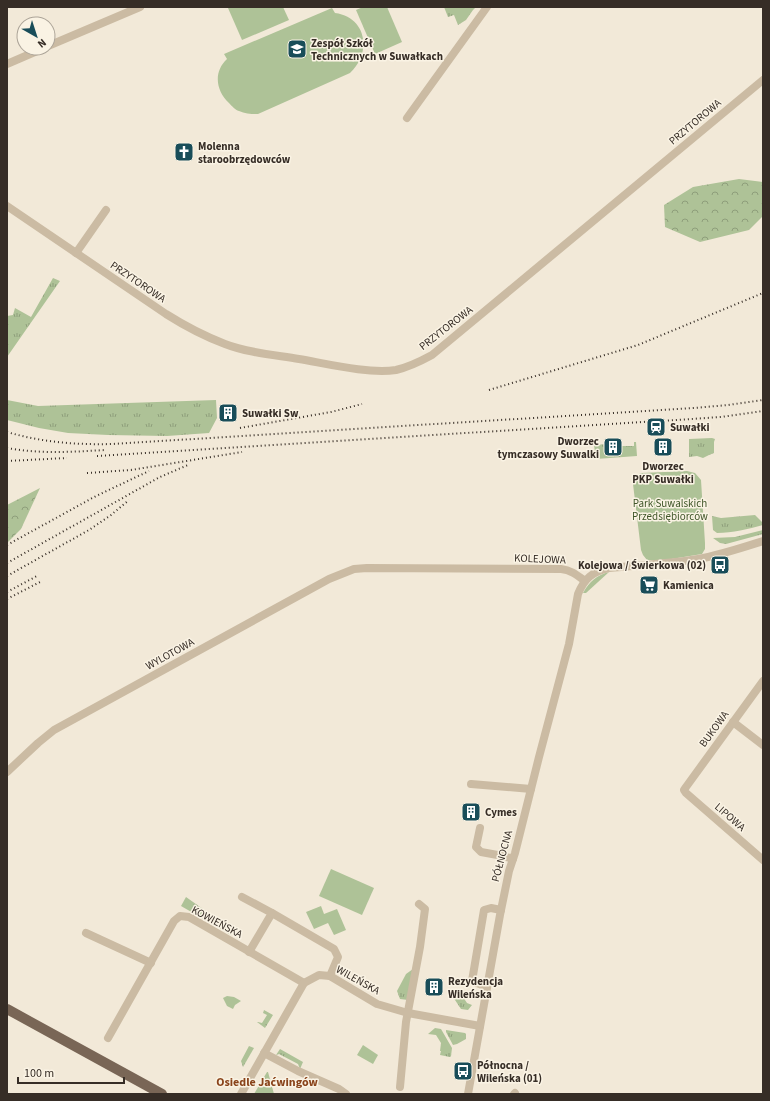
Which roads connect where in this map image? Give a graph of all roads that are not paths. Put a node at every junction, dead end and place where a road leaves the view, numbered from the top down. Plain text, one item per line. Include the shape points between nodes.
1 (140, 7) edge
2 (487, 7) edge
3 (56, 43) edge
4 (26, 56) edge
5 (7, 64) edge
6 (763, 80) edge
7 (407, 118) dead end
8 (7, 206) edge
9 (106, 210) dead end
10 (76, 253) junction
11 (763, 542) edge
12 (354, 569) joint
13 (584, 581) junction
14 (763, 681) edge
15 (733, 722) junction
16 (763, 745) edge
17 (7, 772) edge
18 (471, 784) dead end
19 (531, 789) junction
20 (684, 790) joint
21 (480, 828) dead end
22 (513, 859) junction
23 (763, 860) edge
24 (242, 897) dead end
25 (419, 904) dead end
26 (501, 910) junction
27 (272, 913) junction
28 (86, 933) dead end
29 (249, 952) junction
30 (150, 963) junction
31 (330, 976) junction
32 (304, 983) junction
33 (487, 987) junction
34 (7, 1009) edge
35 (408, 1013) junction
36 (480, 1026) junction
37 (108, 1038) dead end
38 (264, 1054) junction
39 (400, 1087) dead end
40 (162, 1094) edge
41 (241, 1094) edge
42 (346, 1094) edge
43 (468, 1094) edge

1 - 3 street
2 - 7 street
4 - 5 street
6 - 10 street, PRZYTOROWA via 457,336 432,355 414,365 396,370 357,369 226,345 192,330
8 - 10 street, PRZYTOROWA
9 - 10 street
11 - 13 street via 698,559 602,569
12 - 13 street, KOLEJOWA via 561,569 574,573
12 - 17 street, WYLOTOWA via 329,579 54,730
13 - 19 street, PÓŁNOCNA via 578,594 569,644
14 - 15 street, BUKOWA
15 - 16 street
15 - 20 street, BUKOWA
18 - 19 street
19 - 22 street, PÓŁNOCNA
20 - 23 street, LIPOWA
21 - 22 street via 476,847 481,852
22 - 26 street, PÓŁNOCNA
24 - 27 street
25 - 35 street via 425,909
26 - 33 street, PÓŁNOCNA
26 - 33 street via 484,910 472,981
27 - 29 street
27 - 31 street via 334,949 338,957
28 - 30 street
29 - 30 street, KOWIEŃSKA via 189,917 180,916 174,921
29 - 32 street, KOWIEŃSKA
30 - 37 street, KOWIEŃSKA
31 - 32 street, WILEŃSKA via 319,975
31 - 35 street, WILEŃSKA via 377,1004
32 - 38 street
33 - 36 street, PÓŁNOCNA
34 - 40 main road
35 - 36 street, WILEŃSKA
35 - 39 street
36 - 43 street, PÓŁNOCNA
38 - 41 street
38 - 42 street

